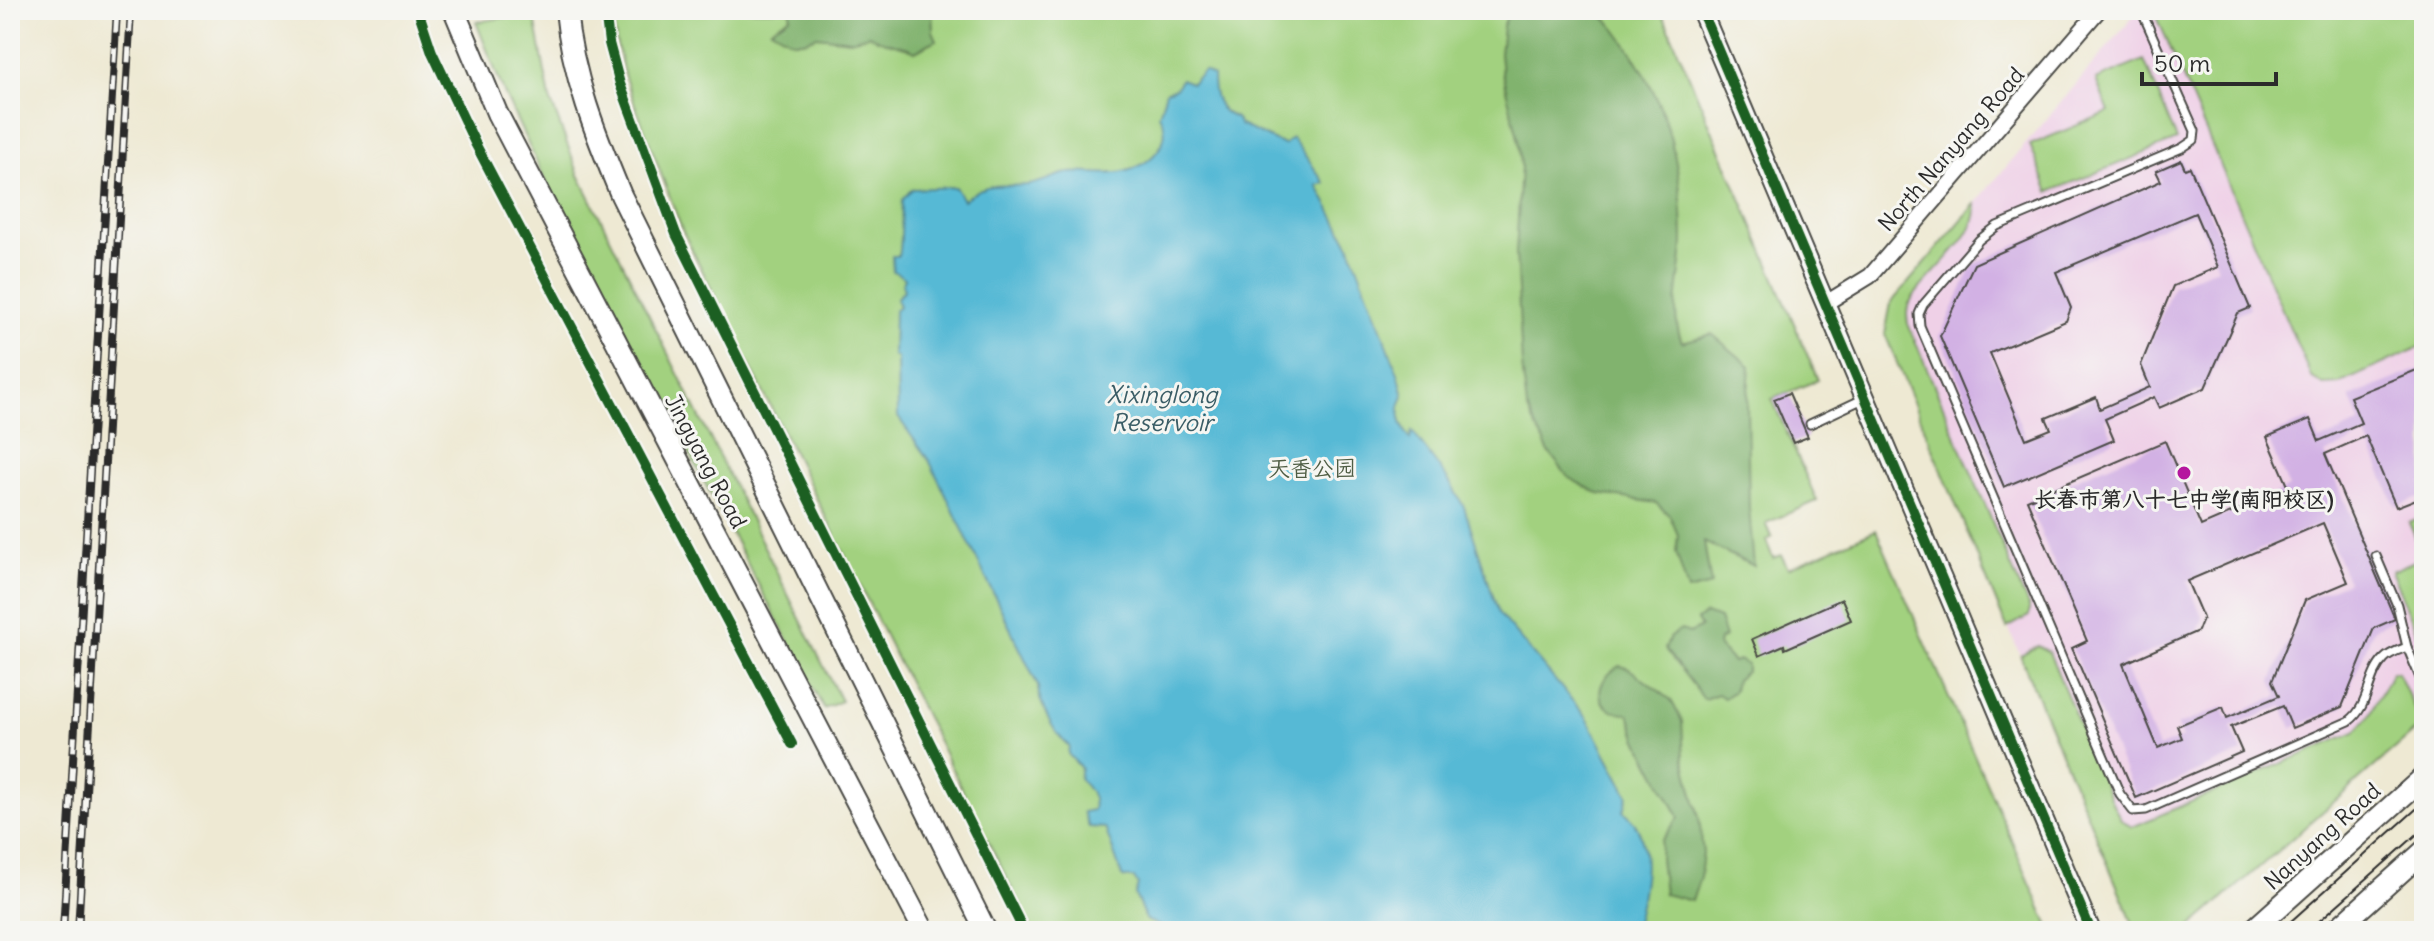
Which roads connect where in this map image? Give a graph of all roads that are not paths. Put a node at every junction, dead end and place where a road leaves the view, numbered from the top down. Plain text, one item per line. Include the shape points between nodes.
1 (454, 10) edge
2 (566, 10) edge
3 (1701, 10) edge
4 (2099, 10) edge
5 (2141, 10) edge
6 (1826, 303) junction
7 (1865, 398) junction
8 (1810, 424) dead end
9 (2376, 556) dead end
10 (2407, 647) junction
11 (2424, 687) edge
12 (2424, 777) edge
13 (2424, 851) edge
14 (924, 931) edge
15 (986, 931) edge
16 (2091, 931) edge
17 (2252, 931) edge
18 (2335, 931) edge

1 - 14 main road, Jingyang Road via 497,113
2 - 15 main road, Jingyang Road via 580,89 621,195
3 - 6 street
4 - 6 street, North Nanyang Road via 1870,276
5 - 10 lane via 2193,126 2194,140 1987,233 1923,305 1920,326 2120,794 2133,811 2146,810 2349,721 2362,707 2382,660
6 - 7 street
7 - 8 lane
7 - 16 street
9 - 10 lane via 2397,605
10 - 11 lane
12 - 17 main road, Nanyang Road
13 - 18 main road

